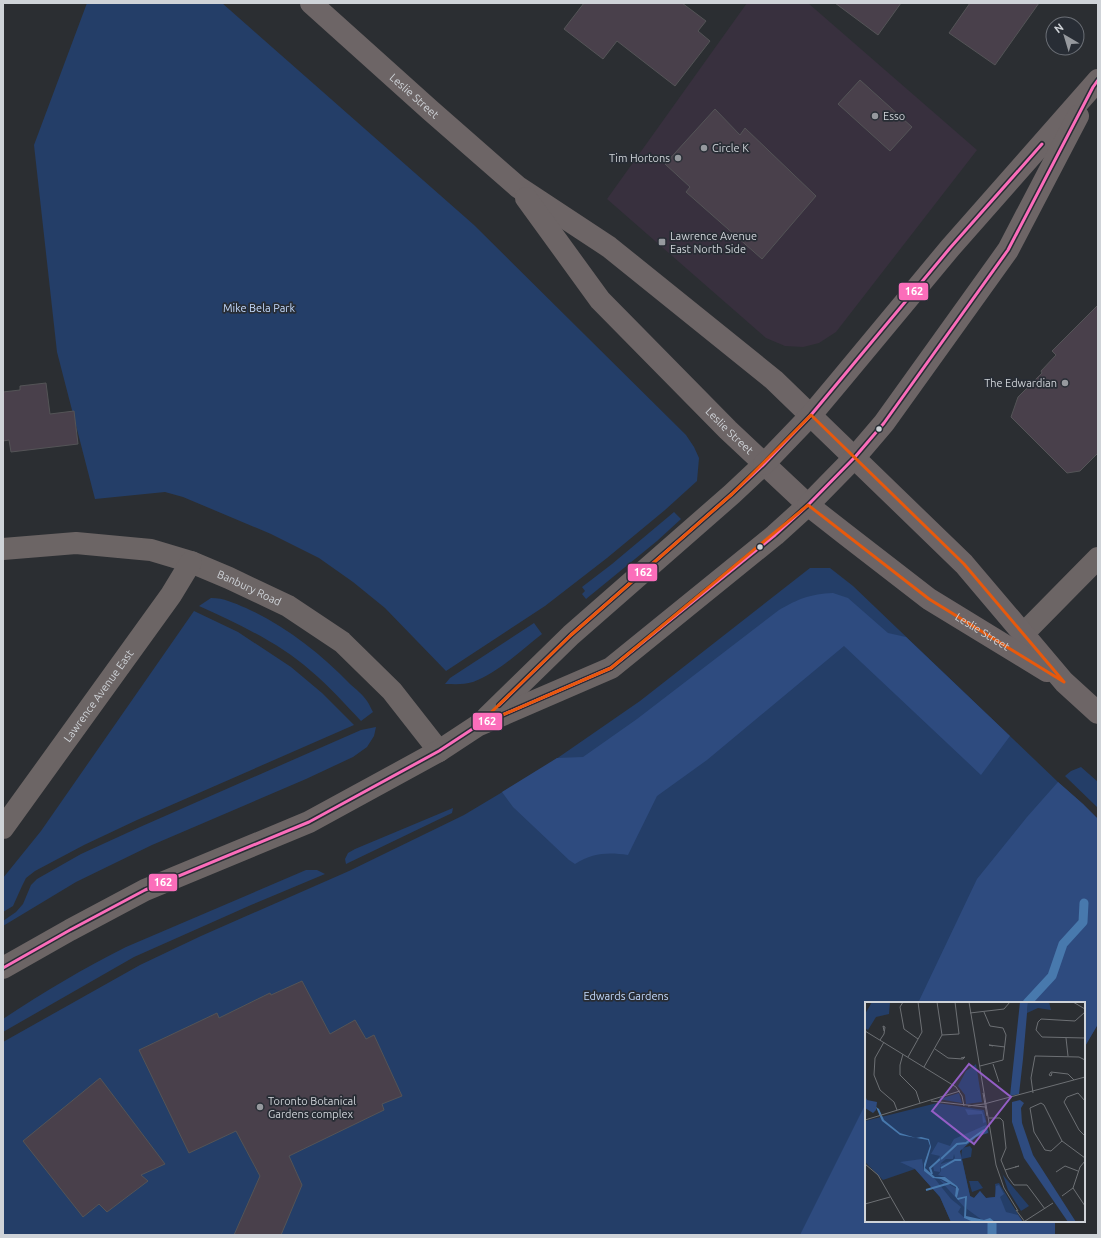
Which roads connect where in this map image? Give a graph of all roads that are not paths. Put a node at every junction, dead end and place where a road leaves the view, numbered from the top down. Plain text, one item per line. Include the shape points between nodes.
1 (311, 3) edge
2 (1096, 83) edge
3 (518, 187) junction
4 (811, 415) junction
5 (855, 458) junction
6 (764, 464) junction
7 (808, 505) junction
8 (3, 549) edge
9 (1098, 558) edge
10 (192, 562) junction
11 (1023, 634) junction
12 (1064, 682) junction
13 (1098, 713) edge
14 (477, 726) junction
15 (439, 751) junction
16 (3, 828) edge
17 (3, 968) edge

1 - 3 main road, Leslie Street
2 - 4 main road via 950,248
2 - 5 main road via 1008,250 884,423
3 - 4 main road, Leslie Street via 609,247 774,380
3 - 6 main road, Leslie Street via 600,300
4 - 5 main road, Leslie Street
4 - 6 main road
5 - 7 main road
5 - 11 main road, Leslie Street via 964,564
6 - 7 main road, Leslie Street
6 - 14 street via 571,635
7 - 12 main road, Leslie Street via 929,599
7 - 14 street via 775,535 610,668
8 - 10 street, Banbury Road via 76,543 151,550
9 - 11 street
10 - 15 street, Banbury Road via 288,606 342,642 392,692
10 - 16 street, Lawrence Avenue East via 172,595
11 - 12 main road, Leslie Street
12 - 13 main road, Leslie Street
14 - 15 street
15 - 17 street via 309,822 145,890

